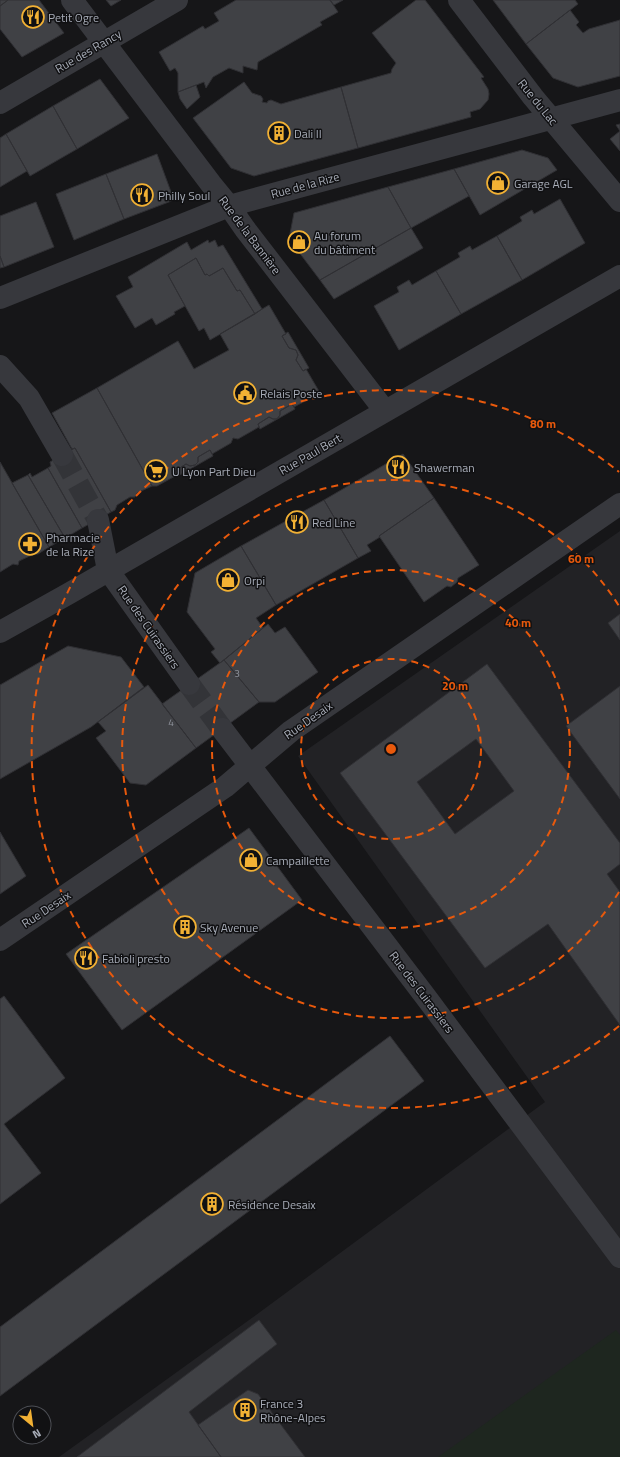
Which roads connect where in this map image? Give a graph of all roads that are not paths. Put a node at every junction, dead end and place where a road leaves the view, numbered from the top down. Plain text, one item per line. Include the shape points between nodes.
1 (72, 0) edge
2 (177, 0) edge
3 (459, 0) edge
4 (104, 42) junction
5 (620, 100) edge
6 (0, 103) edge
7 (552, 118) junction
8 (620, 201) edge
9 (229, 206) junction
10 (620, 276) edge
11 (0, 298) edge
12 (0, 366) edge
13 (385, 411) junction
14 (62, 455) tunnel mouth
15 (620, 504) edge
16 (98, 520) tunnel mouth
17 (108, 570) junction
18 (0, 632) edge
19 (189, 684) tunnel mouth
20 (222, 729) tunnel mouth
21 (250, 765) junction
22 (0, 940) edge
23 (620, 1257) edge

1 - 4 street, Rue de la Bannière
2 - 4 street, Rue des Rancy
3 - 7 street, Rue du Lac
4 - 6 street, Rue des Rancy
4 - 9 street, Rue de la Bannière
5 - 7 street, Rue de la Rize
7 - 8 street, Rue du Lac
7 - 9 street, Rue de la Rize
9 - 11 street, Rue de la Rize
9 - 13 street, Rue de la Bannière
10 - 13 street, Rue Paul Bert
12 - 14 street via 29,398
13 - 17 street, Rue Paul Bert
15 - 21 street, Rue Desaix via 291,731
16 - 17 street
17 - 18 street, Rue Paul Bert
17 - 19 street, Rue des Cuirassiers
20 - 21 street, Rue des Cuirassiers
21 - 22 street, Rue Desaix via 226,787
21 - 23 street, Rue des Cuirassiers

